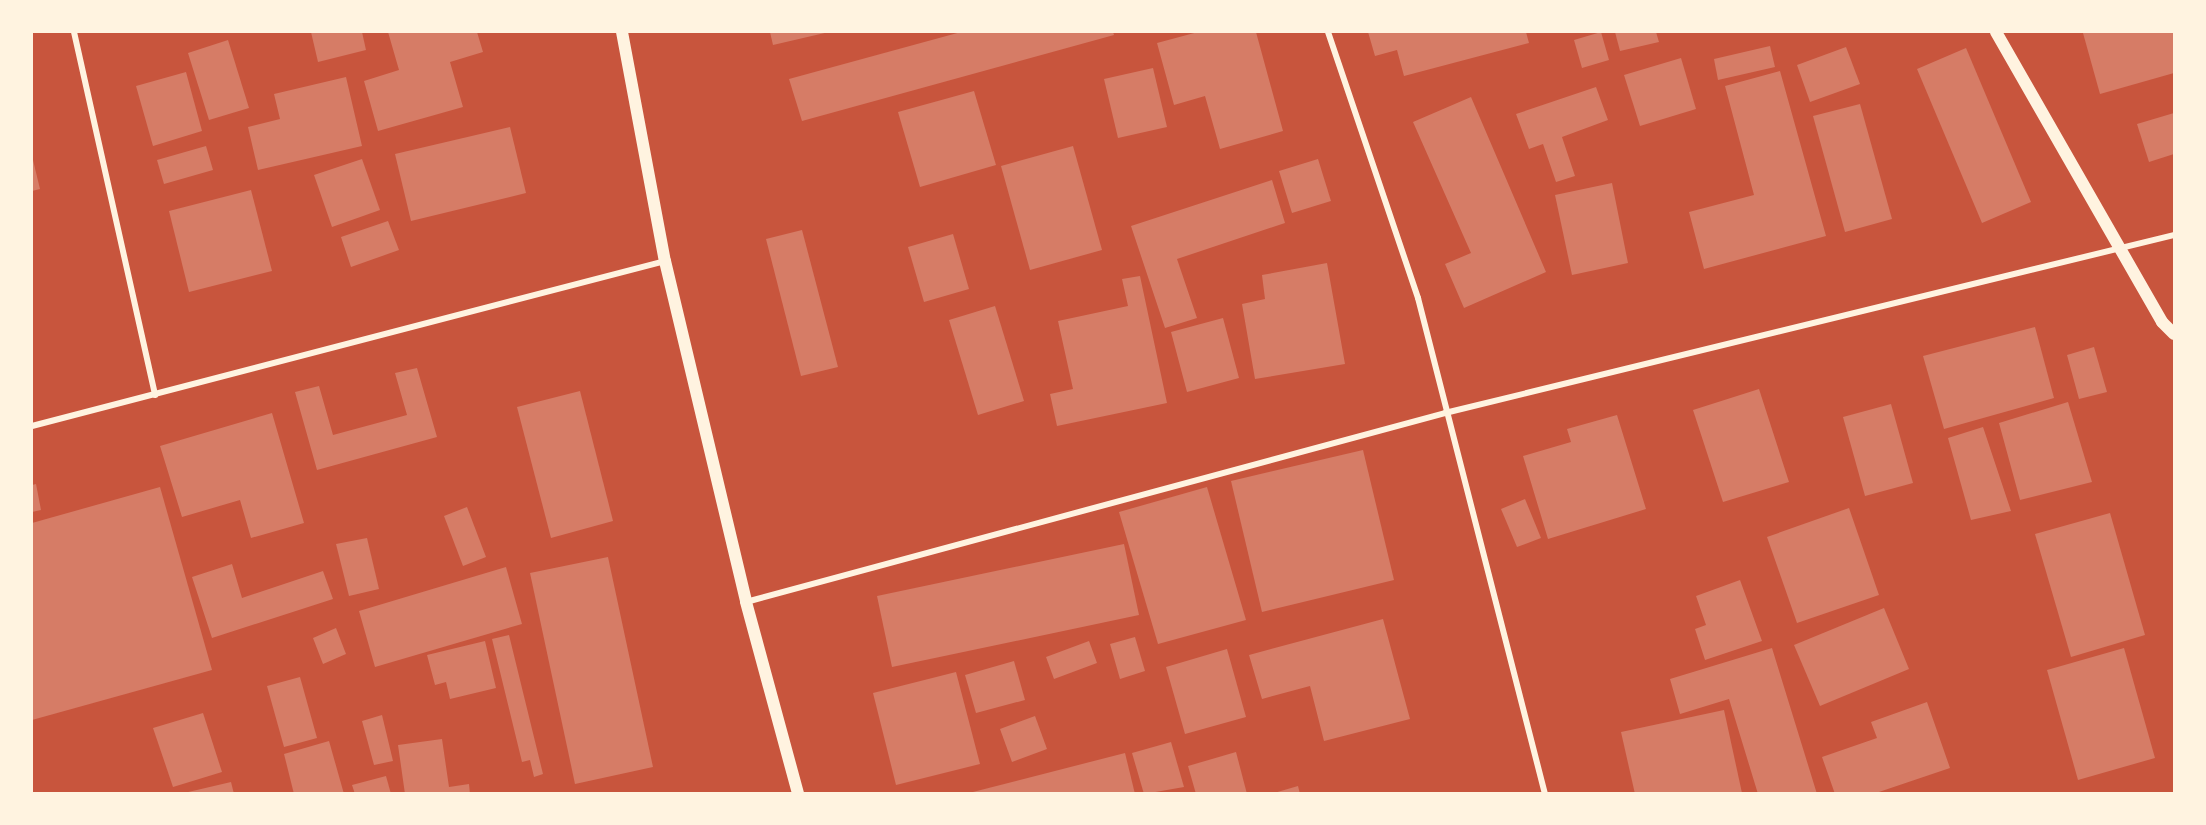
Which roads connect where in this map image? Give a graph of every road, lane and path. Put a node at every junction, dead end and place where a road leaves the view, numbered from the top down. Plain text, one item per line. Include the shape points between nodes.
1 (74, 32) edge
2 (621, 32) edge
3 (1328, 32) edge
4 (1996, 32) edge
5 (2175, 235) edge
6 (2122, 250) junction
7 (665, 261) junction
8 (2175, 334) edge
9 (155, 395) junction
10 (1445, 413) junction
11 (32, 426) edge
12 (746, 602) junction
13 (796, 793) edge
14 (1545, 794) edge

1 - 9 street
2 - 7 main road
3 - 10 street via 1418,298
4 - 6 main road
5 - 6 street
6 - 8 main road via 2162,322
6 - 10 street
7 - 9 street
7 - 12 main road
9 - 11 street
10 - 12 street
10 - 14 street
12 - 13 main road

